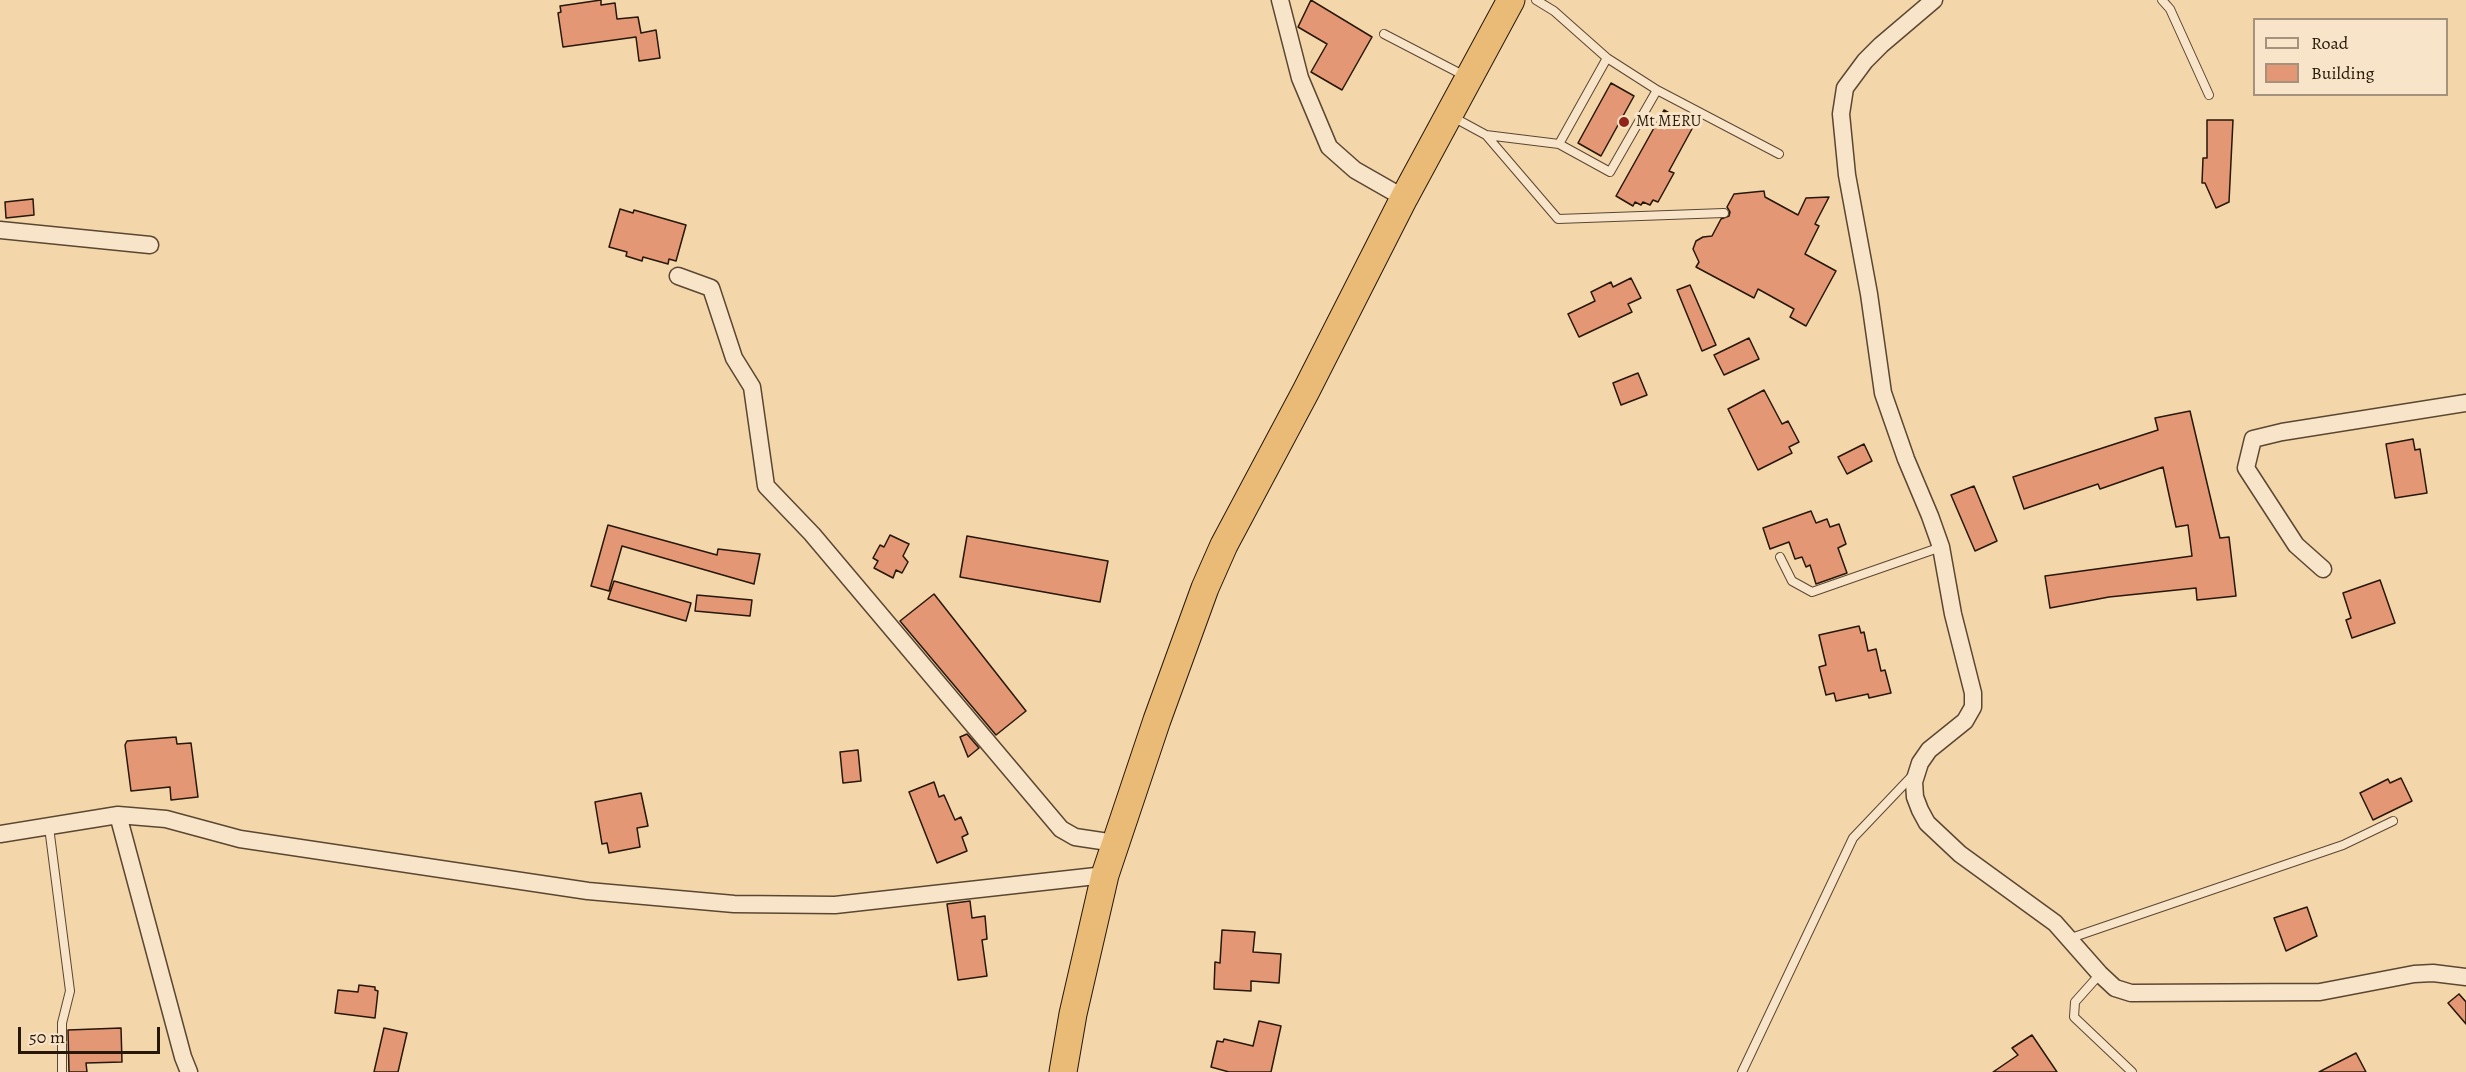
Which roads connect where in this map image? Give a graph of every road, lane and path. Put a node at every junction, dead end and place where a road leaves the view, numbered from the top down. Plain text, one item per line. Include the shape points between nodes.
1 (1280, 0) edge
2 (1510, 0) edge
3 (1536, 0) edge
4 (1934, 0) edge
5 (2162, 0) edge
6 (1384, 34) dead end
7 (1607, 58) junction
8 (1468, 78) junction
9 (1657, 90) junction
10 (2209, 95) dead end
11 (1448, 115) junction
12 (1486, 135) junction
13 (1559, 144) junction
14 (1779, 154) dead end
15 (1404, 198) junction
16 (1724, 213) dead end
17 (0, 230) edge
18 (150, 245) dead end
19 (678, 276) dead end
20 (2466, 404) edge
21 (1941, 547) junction
22 (1780, 557) dead end
23 (2323, 569) dead end
24 (1917, 772) junction
25 (118, 815) junction
26 (2394, 820) dead end
27 (49, 827) junction
28 (0, 834) edge
29 (1115, 843) junction
30 (1105, 875) junction
31 (2071, 938) junction
32 (2100, 975) junction
33 (2466, 977) edge
34 (62, 1072) edge
35 (189, 1072) edge
36 (1063, 1072) edge
37 (1742, 1072) edge
38 (2132, 1072) edge

1 - 15 street via 1300,78 1329,147 1354,170
2 - 8 highway
3 - 7 lane
4 - 21 street via 1865,61 1845,88 1842,114 1847,175 1883,393
5 - 10 lane via 2170,9
6 - 8 lane
7 - 9 lane
7 - 13 lane
8 - 11 highway
9 - 13 lane via 1610,172
9 - 14 lane
11 - 12 lane
11 - 15 highway
12 - 13 lane
12 - 16 lane via 1558,219
15 - 29 highway via 1205,588
17 - 18 street
19 - 29 street via 711,288 735,358 752,387 766,486 812,534 1061,829 1075,837
20 - 23 street via 2253,439 2246,468 2296,545
21 - 22 lane via 1812,592 1792,580
21 - 24 street via 1973,707 1965,721 1929,750
24 - 31 street via 1915,797 1927,823 1960,854 2035,906
24 - 37 lane via 1853,838
25 - 27 street
25 - 30 street via 166,819 240,839 588,891 724,903 835,905
25 - 35 street
26 - 31 lane via 2343,845
27 - 28 street
27 - 34 lane via 70,991 62,1023
29 - 30 highway
30 - 36 highway
31 - 32 street
32 - 33 street via 2115,988 2146,994 2320,992 2414,974
32 - 38 lane via 2075,1002 2074,1017

